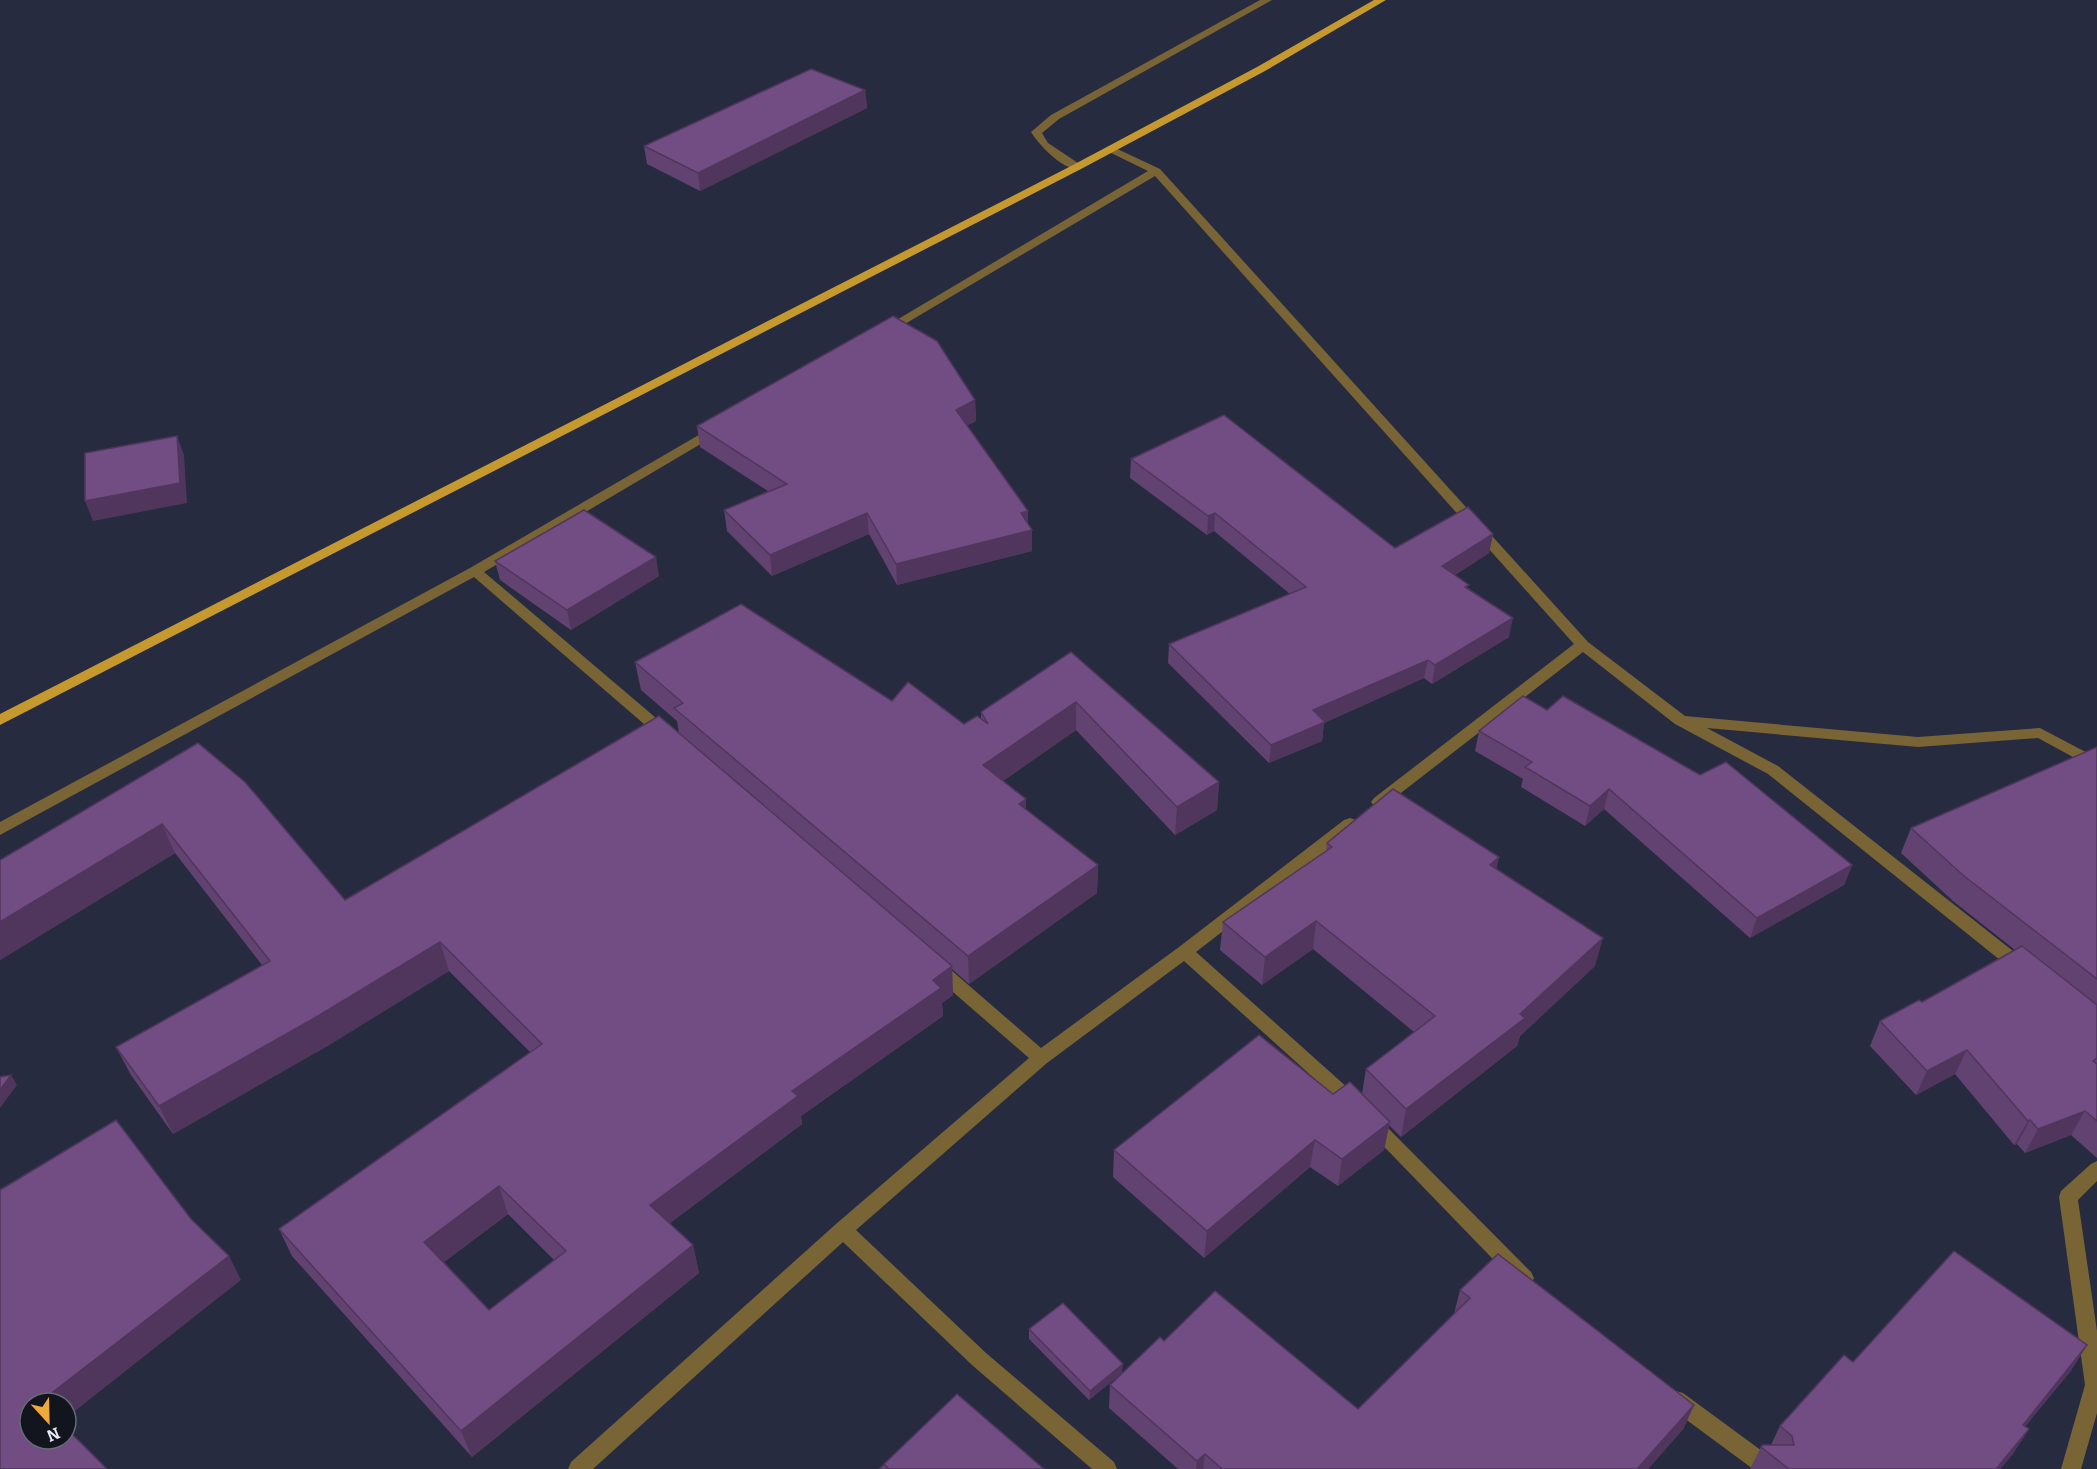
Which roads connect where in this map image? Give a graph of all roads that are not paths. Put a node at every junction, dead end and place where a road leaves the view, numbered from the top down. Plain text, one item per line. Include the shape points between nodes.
1 (1267, 0) edge
2 (1381, 0) edge
3 (1111, 149) junction
4 (1077, 167) junction
5 (1156, 171) junction
6 (873, 337) edge
7 (730, 421) edge
8 (475, 571) junction
9 (1583, 645) junction
10 (0, 720) edge
11 (1680, 720) junction
12 (673, 741) edge
13 (2097, 765) edge
14 (0, 829) edge
15 (1185, 952) junction
16 (925, 958) edge
17 (2032, 976) edge
18 (1041, 1058) junction
19 (2097, 1169) edge
20 (843, 1230) junction
21 (1538, 1292) edge
22 (1657, 1386) edge
23 (578, 1469) edge
24 (1107, 1469) edge
25 (1770, 1469) edge
26 (2071, 1469) edge

1 - 4 street via 1054,117 1036,132 1044,145
2 - 3 main road
3 - 4 main road
3 - 5 street
4 - 10 main road
5 - 6 street
5 - 9 street
7 - 8 street
8 - 12 street
8 - 14 street
9 - 11 street
9 - 15 street
11 - 13 street via 1918,742 2040,734
11 - 17 street via 1773,770
15 - 18 street
15 - 21 street via 1350,1100
16 - 18 street
18 - 20 street
19 - 26 street via 2068,1197 2095,1385
20 - 23 street
20 - 24 street via 979,1359
22 - 25 street

